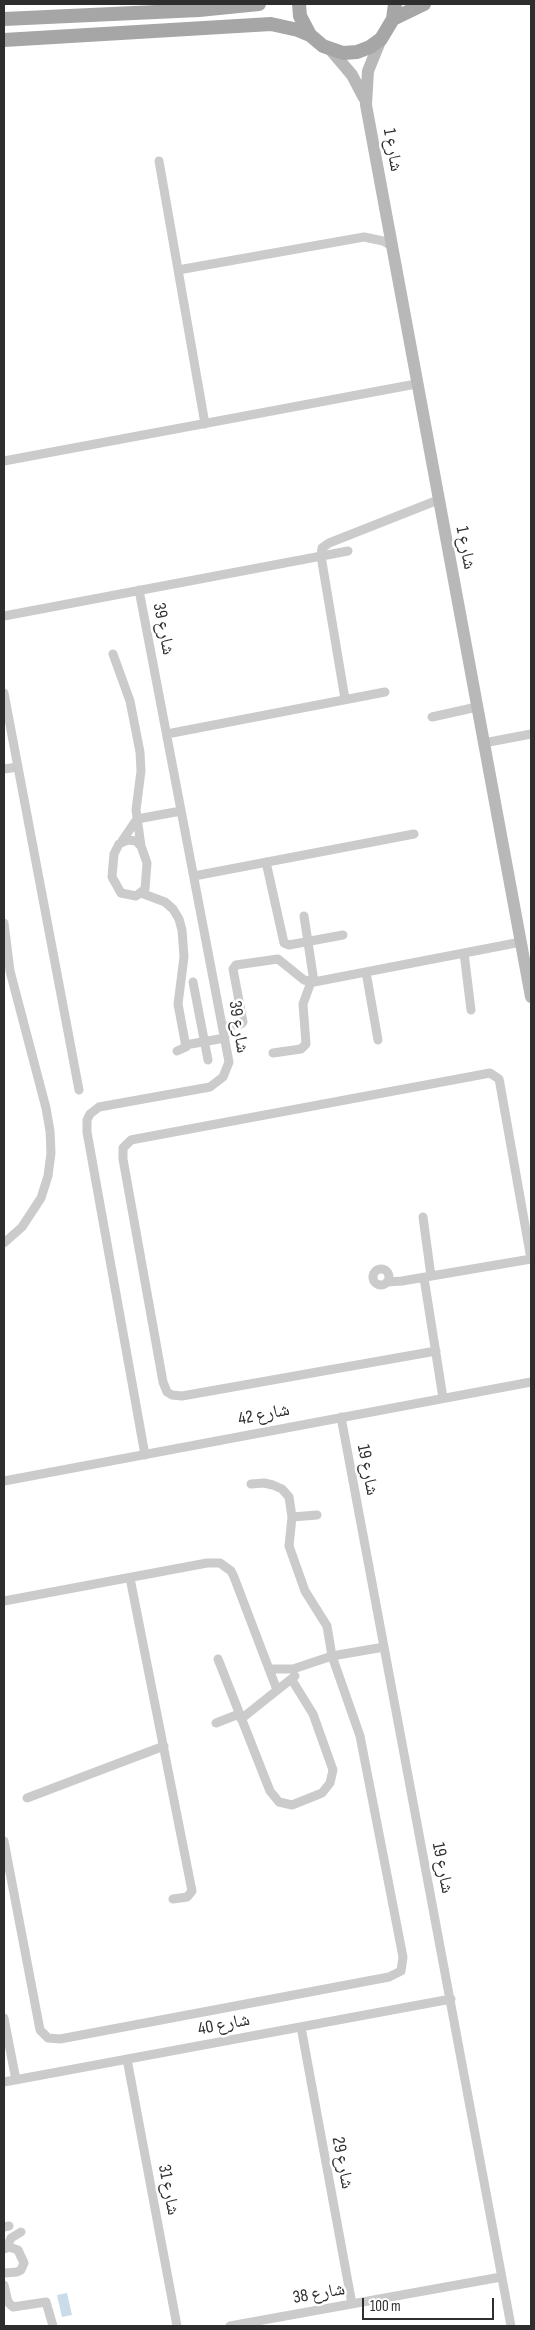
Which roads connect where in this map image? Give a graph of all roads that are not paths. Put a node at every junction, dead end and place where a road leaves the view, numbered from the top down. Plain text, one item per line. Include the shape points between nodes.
1 (259, 4) edge
2 (299, 4) edge
3 (396, 4) edge
4 (424, 4) edge
5 (4, 19) edge
6 (393, 19) junction
7 (310, 35) junction
8 (381, 39) junction
9 (4, 40) edge
10 (330, 49) junction
11 (366, 105) junction
12 (159, 161) dead end
13 (392, 246) junction
14 (178, 270) junction
15 (416, 384) junction
16 (205, 424) junction
17 (4, 461) edge
18 (438, 500) junction
19 (348, 551) dead end
20 (321, 556) junction
21 (140, 590) junction
22 (4, 616) edge
23 (113, 654) dead end
24 (385, 692) dead end
25 (4, 693) edge
26 (345, 699) junction
27 (477, 707) junction
28 (432, 716) dead end
29 (167, 734) junction
30 (531, 734) edge
31 (484, 743) junction
32 (18, 767) junction
33 (4, 769) edge
34 (181, 811) junction
35 (137, 819) junction
36 (414, 834) dead end
37 (119, 844) junction
38 (141, 846) junction
39 (266, 862) junction
40 (194, 876) junction
41 (141, 893) junction
42 (304, 916) dead end
43 (4, 923) edge
44 (343, 935) dead end
45 (308, 941) junction
46 (521, 942) junction
47 (464, 953) junction
48 (7, 972) edge
49 (366, 972) junction
50 (193, 982) dead end
51 (313, 982) junction
52 (531, 996) edge
53 (472, 1010) dead end
54 (223, 1027) junction
55 (225, 1038) junction
56 (378, 1040) dead end
57 (204, 1042) junction
58 (185, 1045) junction
59 (177, 1051) dead end
60 (273, 1053) dead end
61 (208, 1060) dead end
62 (79, 1090) dead end
63 (423, 1217) dead end
64 (4, 1243) edge
65 (531, 1259) edge
66 (427, 1277) junction
67 (387, 1282) dead end
68 (436, 1351) junction
69 (531, 1382) edge
70 (443, 1398) junction
71 (340, 1417) junction
72 (145, 1454) junction
73 (4, 1481) edge
74 (251, 1484) dead end
75 (317, 1515) dead end
76 (292, 1517) junction
77 (130, 1578) junction
78 (4, 1591) edge
79 (7, 1601) edge
80 (384, 1648) junction
81 (332, 1656) junction
82 (218, 1659) dead end
83 (298, 1668) junction
84 (270, 1669) junction
85 (292, 1680) junction
86 (278, 1690) junction
87 (240, 1717) junction
88 (216, 1723) dead end
89 (164, 1746) junction
90 (27, 1798) dead end
91 (4, 1841) edge
92 (5, 1858) edge
93 (173, 1899) dead end
94 (451, 1999) junction
95 (4, 2018) edge
96 (301, 2027) junction
97 (127, 2059) junction
98 (16, 2080) junction
99 (4, 2082) edge
100 (21, 2232) dead end
101 (5, 2248) edge
102 (5, 2275) edge
103 (501, 2276) junction
104 (4, 2285) edge
105 (352, 2304) junction
106 (53, 2326) edge
107 (177, 2326) edge
108 (230, 2326) edge
109 (511, 2326) edge

1 - 5 main road
2 - 7 main road via 300,16
3 - 6 main road
4 - 6 main road
6 - 8 main road
7 - 9 main road via 271,24
7 - 10 main road
8 - 10 main road via 357,52 343,53
8 - 11 street, شارع 1 via 368,71
10 - 11 street, شارع 1 via 352,74
11 - 13 street, شارع 1
12 - 14 street
13 - 14 street via 364,237
13 - 15 street, شارع 1
14 - 16 street
15 - 16 street
15 - 18 street, شارع 1
16 - 17 street
18 - 20 street via 329,543 322,548
18 - 27 street, شارع 1
19 - 20 street
20 - 21 street
20 - 26 street
21 - 22 street
21 - 29 street, شارع 39
23 - 35 street via 130,701 141,762
24 - 26 street
25 - 32 street
26 - 29 street
27 - 28 street
27 - 31 street, شارع 1
29 - 34 street, شارع 39
30 - 31 street
31 - 46 street, شارع 1
32 - 33 street
32 - 62 street
34 - 35 street
34 - 40 street, شارع 39
35 - 37 street
35 - 38 street
36 - 39 street
37 - 38 street via 132,840
37 - 41 street via 112,862 114,883 118,891 126,895
38 - 41 street via 148,876
39 - 40 street
39 - 45 street via 282,941 286,945
40 - 54 street, شارع 39
41 - 58 street via 165,902 179,919 184,957 178,1004
42 - 45 street
43 - 48 street
44 - 45 street
45 - 51 street
46 - 47 street
46 - 52 street, شارع 1
47 - 49 street
47 - 53 street
48 - 64 street via 46,1108 51,1154 41,1198 22,1226
49 - 51 street
49 - 56 street
50 - 57 street
51 - 54 street via 304,980 278,959 236,965 233,969 243,1022
51 - 60 street via 302,1004 306,1044 301,1049
54 - 55 street, شارع 39
55 - 57 street
55 - 72 street, شارع 39 via 229,1062 217,1083 210,1087 99,1107 87,1120 86,1132
57 - 58 street
57 - 61 street
58 - 59 street via 185,1049
63 - 66 street
65 - 66 street
65 - 68 street via 499,1079 490,1073 131,1140 123,1148 122,1159 163,1382 172,1395
66 - 67 street
66 - 68 street
68 - 70 street
69 - 70 street, شارع 42
70 - 71 street, شارع 42
71 - 72 street, شارع 42
71 - 80 street, شارع 19
72 - 73 street, شارع 42
74 - 76 street via 264,1483 284,1490 289,1496
75 - 76 street
76 - 81 street via 289,1546 305,1591 327,1626
77 - 79 street
77 - 84 street via 213,1562 226,1566 234,1577
77 - 89 street
78 - 79 street
80 - 81 street
80 - 94 street, شارع 19
81 - 83 street
81 - 92 street via 360,1736 403,1957 403,1966 398,1974 70,2037 48,2038 40,2030
82 - 87 street
83 - 84 street
83 - 85 street
84 - 86 street
85 - 86 street
85 - 87 street via 308,1702 332,1763 330,1783 322,1793 292,1805 278,1802 273,1797
86 - 87 street
87 - 88 street
89 - 90 street
89 - 93 street via 192,1891 187,1897
91 - 92 street
94 - 96 street, شارع 40
94 - 103 street, شارع 19
95 - 98 street
96 - 97 street, شارع 40
96 - 105 street, شارع 29
97 - 98 street, شارع 40
97 - 107 street, شارع 31
98 - 99 street, شارع 40
100 - 101 street via 11,2238
101 - 102 street via 18,2250 24,2263 21,2270
103 - 105 street, شارع 38
103 - 109 street, شارع 19
104 - 106 street via 8,2302 13,2307 46,2302
105 - 108 street, شارع 38

